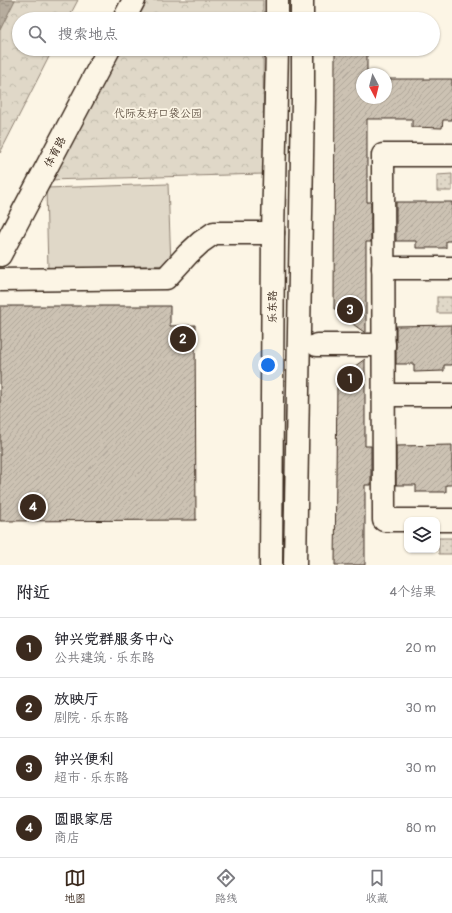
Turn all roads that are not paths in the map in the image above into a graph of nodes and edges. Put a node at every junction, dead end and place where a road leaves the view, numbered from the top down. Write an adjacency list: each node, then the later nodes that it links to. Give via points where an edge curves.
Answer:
1 (134, 0): 4 (main road)
2 (277, 0): 5 (main road)
3 (302, 0): 6 (main road)
4 (128, 12)
5 (277, 12)
6 (302, 12)
7 (105, 56): 12 (main road, 体育路)
8 (277, 56): 11 (main road, 乐东路)
9 (303, 56): 22 (main road)
10 (452, 155): 13 (main road, via 383,155)
11 (272, 233): 15 (main road, via 214,233 192,250 166,278); 21 (main road, 乐东路)
12 (0, 255)
13 (383, 268): 14 (main road); 17 (main road)
14 (452, 268)
15 (0, 280)
16 (317, 345): 17 (main road)
17 (384, 345): 18 (main road)
18 (384, 395): 19 (main road); 20 (main road, via 384,520)
19 (452, 395)
20 (452, 520)
21 (271, 565)
22 (296, 565)

